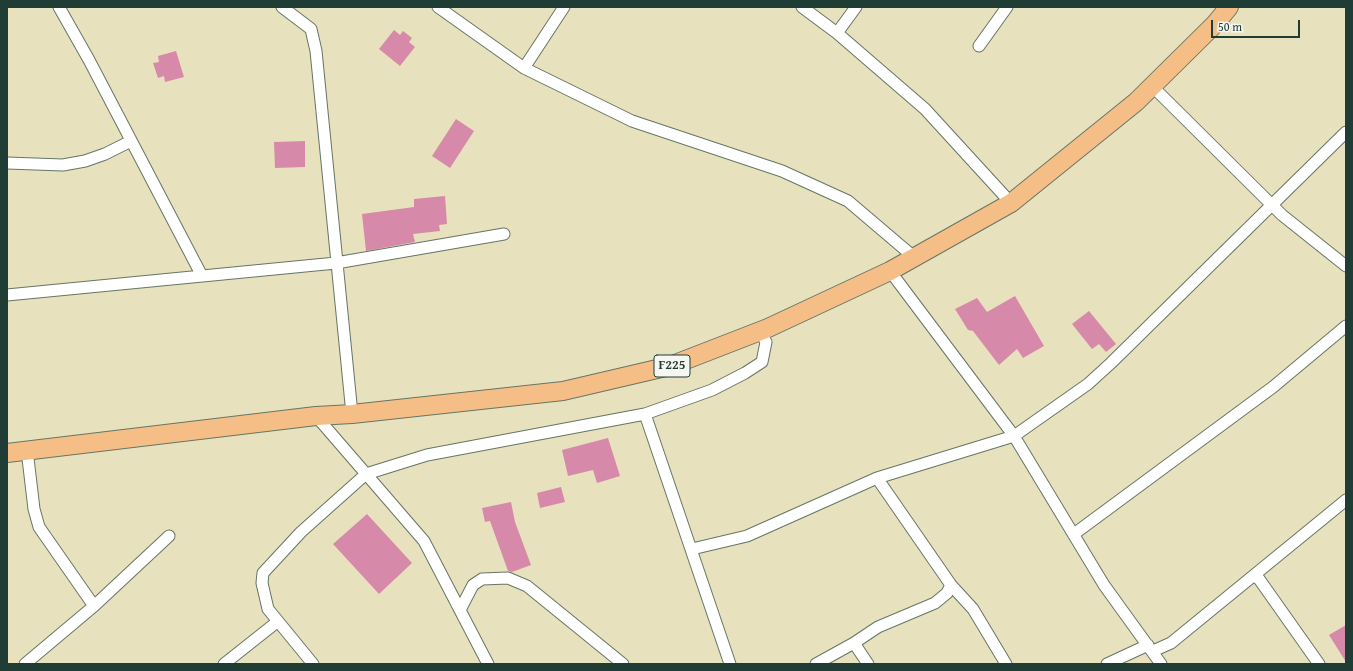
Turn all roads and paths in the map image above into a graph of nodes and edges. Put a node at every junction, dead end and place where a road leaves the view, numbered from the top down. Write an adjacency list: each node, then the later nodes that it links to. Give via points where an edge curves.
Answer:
1 (59, 7): 14 (street)
2 (282, 7): 20 (street, via 310,29 316,51)
3 (438, 7): 11 (street)
4 (564, 7): 11 (street)
5 (802, 7): 9 (street)
6 (856, 7): 9 (street)
7 (1007, 7): 10 (street)
8 (1229, 7): 12 (main road, F225)
9 (837, 33): 16 (street, via 925,110)
10 (979, 46)
11 (524, 68): 19 (street, via 632,122 782,171 848,201)
12 (1152, 86): 16 (main road, F225, via 1136,102); 17 (street)
13 (1346, 132): 17 (street)
14 (131, 141): 15 (street, via 85,161 62,165); 23 (street)
15 (7, 163)
16 (1011, 203): 19 (main road, F225)
17 (1273, 205): 21 (street); 30 (street, via 1094,379)
18 (504, 234): 20 (street)
19 (915, 258): 22 (main road, F225)
20 (336, 264): 23 (street); 27 (street)
21 (1346, 266)
22 (890, 271): 26 (main road, F225); 30 (street)
23 (202, 276): 24 (street)
24 (7, 295)
25 (1346, 326): 36 (street, via 1267,392)
26 (760, 330): 27 (main road, F225, via 670,366 563,392); 28 (street, via 766,342 762,362 712,390)
27 (352, 414): 29 (main road, F225)
28 (646, 414): 33 (street, via 427,455); 38 (street)
29 (316, 416): 31 (main road, F225); 33 (street)
30 (1014, 436): 34 (street); 36 (street)
31 (26, 450): 32 (main road, F225); 41 (street, via 34,510 39,527)
32 (7, 453)
33 (366, 474): 42 (street, via 424,541); 43 (street, via 301,532 263,573 262,583 268,609)
34 (877, 478): 38 (street, via 747,536); 40 (street)
35 (1346, 500): 39 (street)
36 (1074, 534): 45 (street, via 1104,585)
37 (169, 536): 41 (street)
38 (692, 549): 51 (street)
39 (1254, 576): 45 (street, via 1171,643); 57 (street, via 1259,578)
40 (951, 585): 44 (street, via 947,593 935,603 878,627); 54 (street, via 973,609)
41 (94, 606): 46 (street)
42 (460, 610): 49 (street); 50 (street, via 474,585 482,579 508,578 527,586)
43 (277, 622): 47 (street); 48 (street, via 288,631)
44 (854, 643): 52 (street); 53 (street)
45 (1150, 648): 55 (street); 56 (street)
46 (25, 664)
47 (224, 664)
48 (313, 664)
49 (488, 664)
50 (623, 664)
51 (730, 664)
52 (816, 664)
53 (868, 664)
54 (1006, 664)
55 (1107, 664)
56 (1161, 664)
57 (1320, 664)

